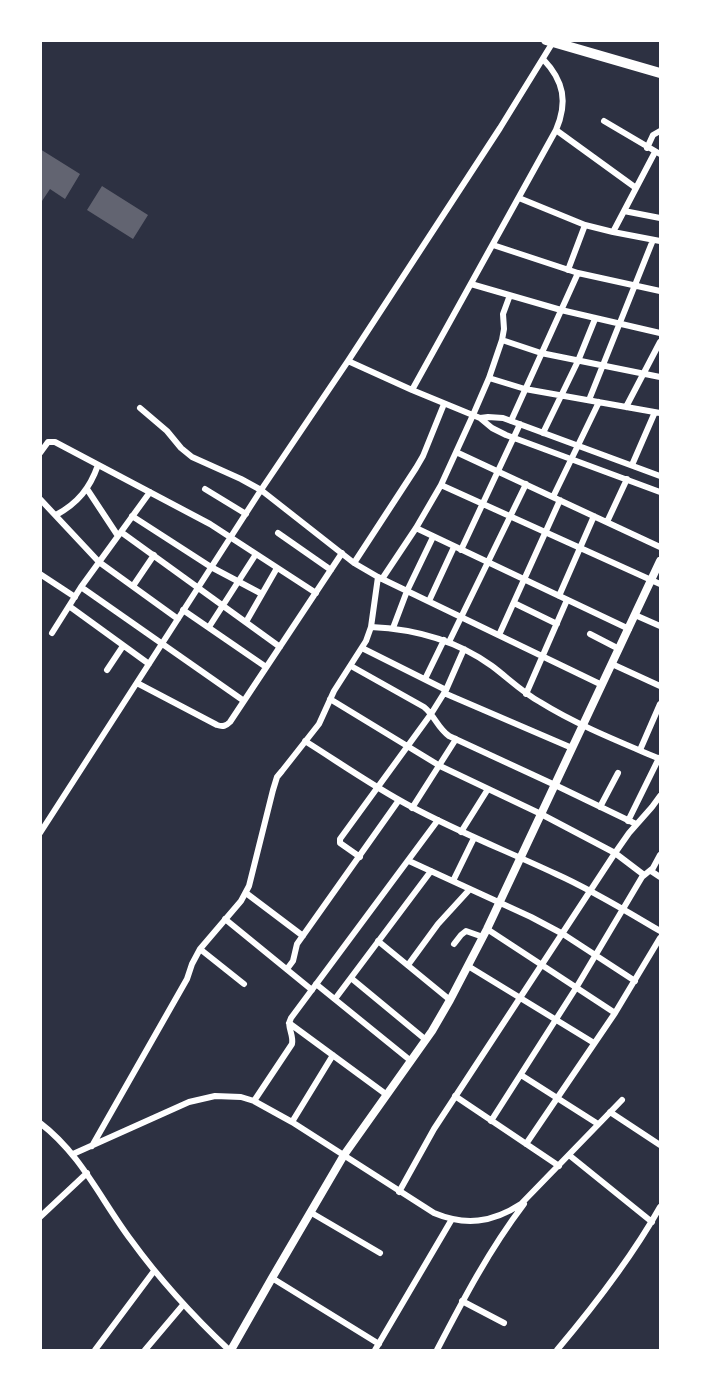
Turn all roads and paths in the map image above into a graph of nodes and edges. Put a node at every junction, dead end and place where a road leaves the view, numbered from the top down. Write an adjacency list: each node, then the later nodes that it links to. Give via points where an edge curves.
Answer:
1 (550, 41): 2 (street); 3 (highway)
2 (543, 59): 5 (street, via 559,80 562,92 562,112); 30 (street)
3 (660, 73)
4 (604, 121): 7 (street)
5 (556, 130): 9 (street); 10 (street)
6 (660, 131): 7 (street, via 653,135)
7 (647, 148): 8 (street)
8 (658, 153): 9 (street)
9 (636, 188): 11 (street)
10 (519, 198): 13 (street); 16 (street)
11 (624, 210): 12 (street); 14 (street)
12 (660, 218)
13 (585, 225): 14 (street); 17 (street)
14 (613, 232): 15 (street)
15 (657, 241): 20 (street)
16 (493, 245): 17 (street); 19 (street)
17 (568, 270): 18 (street)
18 (578, 273): 20 (street); 23 (street)
19 (471, 284): 22 (street); 37 (street)
20 (635, 286): 21 (street); 25 (street)
21 (660, 291)
22 (510, 295): 23 (street); 27 (street, via 503,314)
23 (561, 310): 24 (street); 29 (street)
24 (595, 319): 25 (street); 31 (street)
25 (619, 325): 26 (street); 32 (street)
26 (660, 333)
27 (502, 340): 29 (street); 35 (street)
28 (660, 342): 33 (street)
29 (542, 353): 31 (street); 36 (street)
30 (348, 361): 37 (street); 63 (street)
31 (578, 361): 32 (street); 38 (street)
32 (603, 366): 33 (street); 39 (street)
33 (645, 374): 34 (street); 42 (street)
34 (660, 377)
35 (489, 378): 36 (street); 45 (street)
36 (525, 389): 38 (street); 46 (street)
37 (412, 390): 41 (street)
38 (561, 395): 39 (street); 48 (street)
39 (589, 400): 40 (street)
40 (599, 402): 42 (street); 50 (street)
41 (444, 404): 45 (street); 89 (street, via 423,456)
42 (626, 407): 44 (street)
43 (140, 408): 63 (street, via 192,457)
44 (658, 412): 55 (street)
45 (476, 417): 46 (street); 49 (street); 51 (street)
46 (511, 421): 47 (street)
47 (520, 424): 48 (street); 49 (street)
48 (543, 433): 50 (street)
49 (513, 437): 53 (street); 56 (street)
50 (578, 446): 53 (street); 55 (street)
51 (456, 452): 56 (street); 60 (street)
52 (40, 453): 54 (street, via 51,441)
53 (571, 459): 58 (street); 66 (street)
54 (98, 465): 61 (street); 64 (street)
55 (633, 465): 57 (street)
56 (497, 471): 59 (street); 68 (street)
57 (660, 476)
58 (627, 479): 65 (street); 74 (street)
59 (526, 484): 66 (street); 72 (street)
60 (441, 485): 68 (street); 75 (street)
61 (87, 489): 70 (street); 78 (street)
62 (205, 489): 69 (street)
63 (261, 490): 69 (street); 84 (street)
64 (150, 492): 71 (street); 79 (street)
65 (660, 492)
66 (557, 498): 73 (street); 76 (street)
67 (40, 499): 70 (street)
68 (483, 503): 72 (street); 83 (street)
69 (246, 514): 79 (street)
70 (56, 515): 88 (street)
71 (132, 516): 78 (street); 91 (street)
72 (511, 516): 76 (street); 90 (street)
73 (594, 516): 74 (street); 81 (street)
74 (607, 522): 82 (street)
75 (416, 528): 80 (street); 95 (street)
76 (546, 532): 81 (street); 96 (street)
77 (278, 533): 93 (street)
78 (120, 534): 86 (street); 88 (street)
79 (231, 537): 85 (street); 91 (street)
80 (433, 537): 83 (street); 103 (street)
81 (580, 547): 97 (street); 106 (street)
82 (660, 547)
83 (458, 548): 90 (street); 109 (street)
84 (342, 553): 89 (street); 93 (street)
85 (256, 554): 92 (street); 98 (street)
86 (154, 555): 100 (street); 102 (street)
87 (660, 561): 97 (street)
88 (99, 562): 100 (street); 101 (street)
89 (354, 563): 95 (street)
90 (488, 563): 96 (street); 115 (street)
91 (211, 567): 98 (street); 102 (street)
92 (277, 568): 104 (street); 105 (street)
93 (331, 570): 104 (street)
94 (40, 574): 107 (street)
95 (380, 578): 103 (street); 120 (street)
96 (524, 580): 106 (street); 110 (street)
97 (652, 580): 99 (street); 114 (street)
98 (238, 582): 105 (street); 111 (street)
99 (660, 584)
100 (133, 586): 116 (street)
101 (81, 587): 107 (street); 128 (street)
102 (198, 587): 111 (street); 113 (street)
103 (407, 591): 109 (street); 122 (street)
104 (316, 593): 130 (street)
105 (262, 594): 117 (street)
106 (559, 596): 108 (street)
107 (75, 597): 112 (street)
108 (567, 600): 118 (street); 123 (street)
109 (429, 601): 115 (street)
110 (514, 603): 118 (street); 126 (street)
111 (223, 605): 117 (street); 119 (street)
112 (69, 606): 124 (street); 129 (street)
113 (183, 610): 116 (street); 119 (street)
114 (635, 615): 121 (street); 123 (street)
115 (462, 617): 126 (street); 127 (street)
116 (178, 619): 128 (street)
117 (246, 622): 130 (street)
118 (557, 624): 134 (street)
119 (209, 627): 138 (street)
120 (371, 627): 122 (street); 131 (street)
121 (660, 627)
122 (393, 628): 127 (street)
123 (628, 629): 133 (street)
124 (52, 633)
125 (590, 634): 133 (street)
126 (500, 635): 134 (street)
127 (447, 641): 132 (street); 140 (street)
128 (162, 644): 135 (street); 147 (street)
129 (123, 646): 135 (street); 139 (street)
130 (280, 647): 138 (street)
131 (362, 648): 137 (street); 140 (street)
132 (464, 649): 144 (street); 145 (street, via 490,664)
133 (619, 649): 136 (street)
134 (543, 656): 142 (street); 145 (street)
135 (148, 664): 141 (street)
136 (612, 664): 142 (street); 143 (street)
137 (351, 666): 146 (street); 149 (street)
138 (267, 667): 147 (street)
139 (107, 670)
140 (425, 680): 144 (street)
141 (137, 682): 147 (street, via 222,727); 171 (street)
142 (602, 686): 150 (street)
143 (660, 686)
144 (445, 692): 149 (street); 154 (street)
145 (526, 694): 150 (street)
146 (330, 699): 152 (street, via 319,724); 153 (street)
147 (244, 701)
148 (660, 704): 155 (street)
149 (431, 714): 151 (street, via 438,727); 153 (street)
150 (584, 725): 154 (street); 155 (street)
151 (456, 739): 157 (street); 159 (street)
152 (305, 741): 160 (street); 185 (street, via 277,777)
153 (407, 746): 157 (street); 160 (street)
154 (572, 748): 159 (street)
155 (640, 750): 156 (street)
156 (660, 758): 168 (street)
157 (440, 766): 161 (street); 165 (street)
158 (618, 773): 164 (street)
159 (555, 785): 164 (street); 166 (street)
160 (377, 788): 163 (street); 175 (street, via 339,842)
161 (488, 789): 166 (street); 170 (street)
162 (660, 796): 169 (street)
163 (399, 800): 165 (street); 175 (street)
164 (600, 807): 168 (street)
165 (412, 808): 167 (street)
166 (541, 814): 173 (street); 176 (street)
167 (438, 820): 170 (street); 177 (street)
168 (628, 820): 169 (street)
169 (636, 824): 173 (street)
170 (461, 832): 172 (street)
171 (40, 833)
172 (474, 838): 176 (street); 182 (street)
173 (615, 853): 180 (street); 184 (street)
174 (660, 855): 179 (street)
175 (360, 857): 192 (street)
176 (521, 858): 184 (street); 186 (street)
177 (409, 861): 178 (street); 206 (street)
178 (431, 871): 182 (street); 195 (street)
179 (651, 871): 180 (street); 181 (street)
180 (644, 875): 187 (street)
181 (660, 877)
182 (453, 881): 183 (street)
183 (470, 889): 186 (street); 199 (street)
184 (591, 891): 187 (street); 191 (street)
185 (246, 893): 188 (street); 192 (street)
186 (500, 902): 189 (street); 191 (street)
187 (623, 909): 190 (street); 198 (street)
188 (225, 919): 197 (street); 202 (street)
189 (487, 929): 193 (street); 200 (street)
190 (660, 931)
191 (563, 934): 198 (street); 200 (street)
192 (303, 936): 202 (street)
193 (483, 937): 196 (street, via 466,931); 201 (street)
194 (660, 938): 204 (street)
195 (378, 941): 199 (street); 203 (street)
196 (454, 944)
197 (200, 949): 205 (street); 231 (street, via 187,979)
198 (596, 955): 204 (street); 207 (street)
199 (408, 965): 210 (street)
200 (542, 965): 207 (street); 208 (street)
201 (468, 966): 208 (street); 210 (street)
202 (287, 969): 206 (street)
203 (351, 978): 209 (street); 214 (street)
204 (635, 981): 211 (street)
205 (244, 984)
206 (314, 987): 209 (street); 213 (street)
207 (576, 988): 211 (street); 212 (street)
208 (520, 998): 212 (street); 220 (street)
209 (335, 999): 217 (street)
210 (450, 1000): 214 (street)
211 (615, 1013): 215 (street)
212 (556, 1020): 215 (street); 218 (street)
213 (289, 1023): 216 (street); 223 (street, via 292,1044)
214 (426, 1040): 217 (street)
215 (594, 1043): 221 (street)
216 (333, 1055): 219 (street); 226 (street)
217 (411, 1061): 219 (street)
218 (521, 1075): 221 (street); 225 (street)
219 (387, 1095): 233 (street)
220 (455, 1096): 225 (street); 237 (street)
221 (557, 1098): 228 (street); 229 (street)
222 (622, 1100): 224 (street)
223 (254, 1101): 226 (street); 231 (street, via 228,1096 201,1098)
224 (610, 1112): 228 (street); 230 (street)
225 (491, 1121): 229 (street)
226 (292, 1122): 233 (street)
227 (40, 1123): 232 (street)
228 (598, 1124): 234 (street)
229 (526, 1144): 235 (street)
230 (660, 1145)
231 (92, 1146): 232 (street)
232 (73, 1154): 236 (street)
233 (344, 1155): 237 (street); 240 (street)
234 (569, 1155): 235 (street); 243 (street)
235 (559, 1166): 238 (street)
236 (87, 1173): 241 (street); 245 (street)
237 (399, 1192): 242 (street)
238 (532, 1194): 242 (street, via 495,1218); 247 (street, via 508,1225)
239 (660, 1207): 243 (street)
240 (310, 1212): 244 (street); 246 (street)
241 (40, 1217)
242 (452, 1220): 250 (street)
243 (656, 1220): 255 (street)
244 (380, 1253)
245 (154, 1271): 248 (street); 251 (street)
246 (272, 1278): 250 (street); 253 (street)
247 (462, 1301): 249 (street); 254 (street)
248 (183, 1305): 252 (street); 253 (street)
249 (504, 1323)
250 (377, 1347)
251 (95, 1350)
252 (145, 1350)
253 (230, 1350)
254 (437, 1350)
255 (557, 1350)

